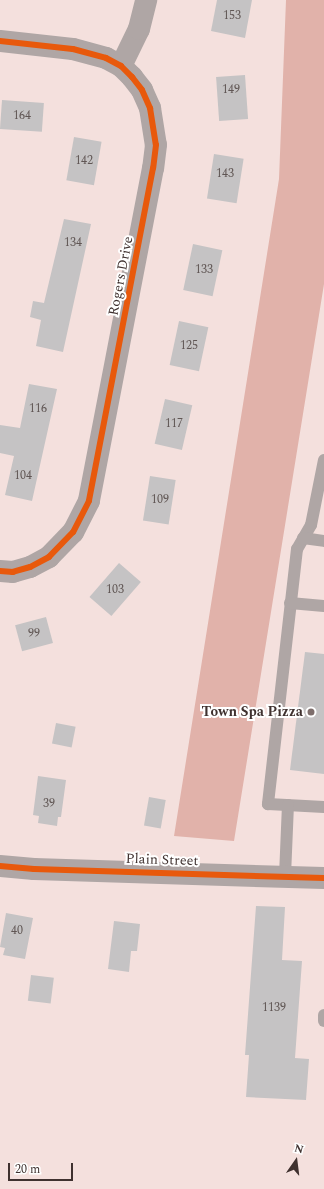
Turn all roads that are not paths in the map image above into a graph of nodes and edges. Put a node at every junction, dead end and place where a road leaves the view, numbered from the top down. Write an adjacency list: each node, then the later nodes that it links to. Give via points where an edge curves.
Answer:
1 (146, 0): 3 (street, via 139,29)
2 (0, 41): 3 (street, Rogers Drive, via 73,49 106,58)
3 (121, 66): 7 (street, Rogers Drive, via 142,90 150,108 156,145 93,485 82,518 62,545 49,557 30,567 12,572)
4 (324, 460): 5 (lane, via 311,525)
5 (303, 538): 6 (lane); 8 (lane, via 297,549)
6 (324, 541)
7 (0, 571)
8 (290, 603): 9 (lane); 10 (lane, via 268,804)
9 (324, 606)
10 (288, 805): 11 (lane); 13 (lane)
11 (324, 807)
12 (0, 866): 13 (street, Plain Street)
13 (285, 876): 14 (street, Plain Street)
14 (324, 878)
15 (324, 1015): 16 (lane)
16 (324, 1021)

